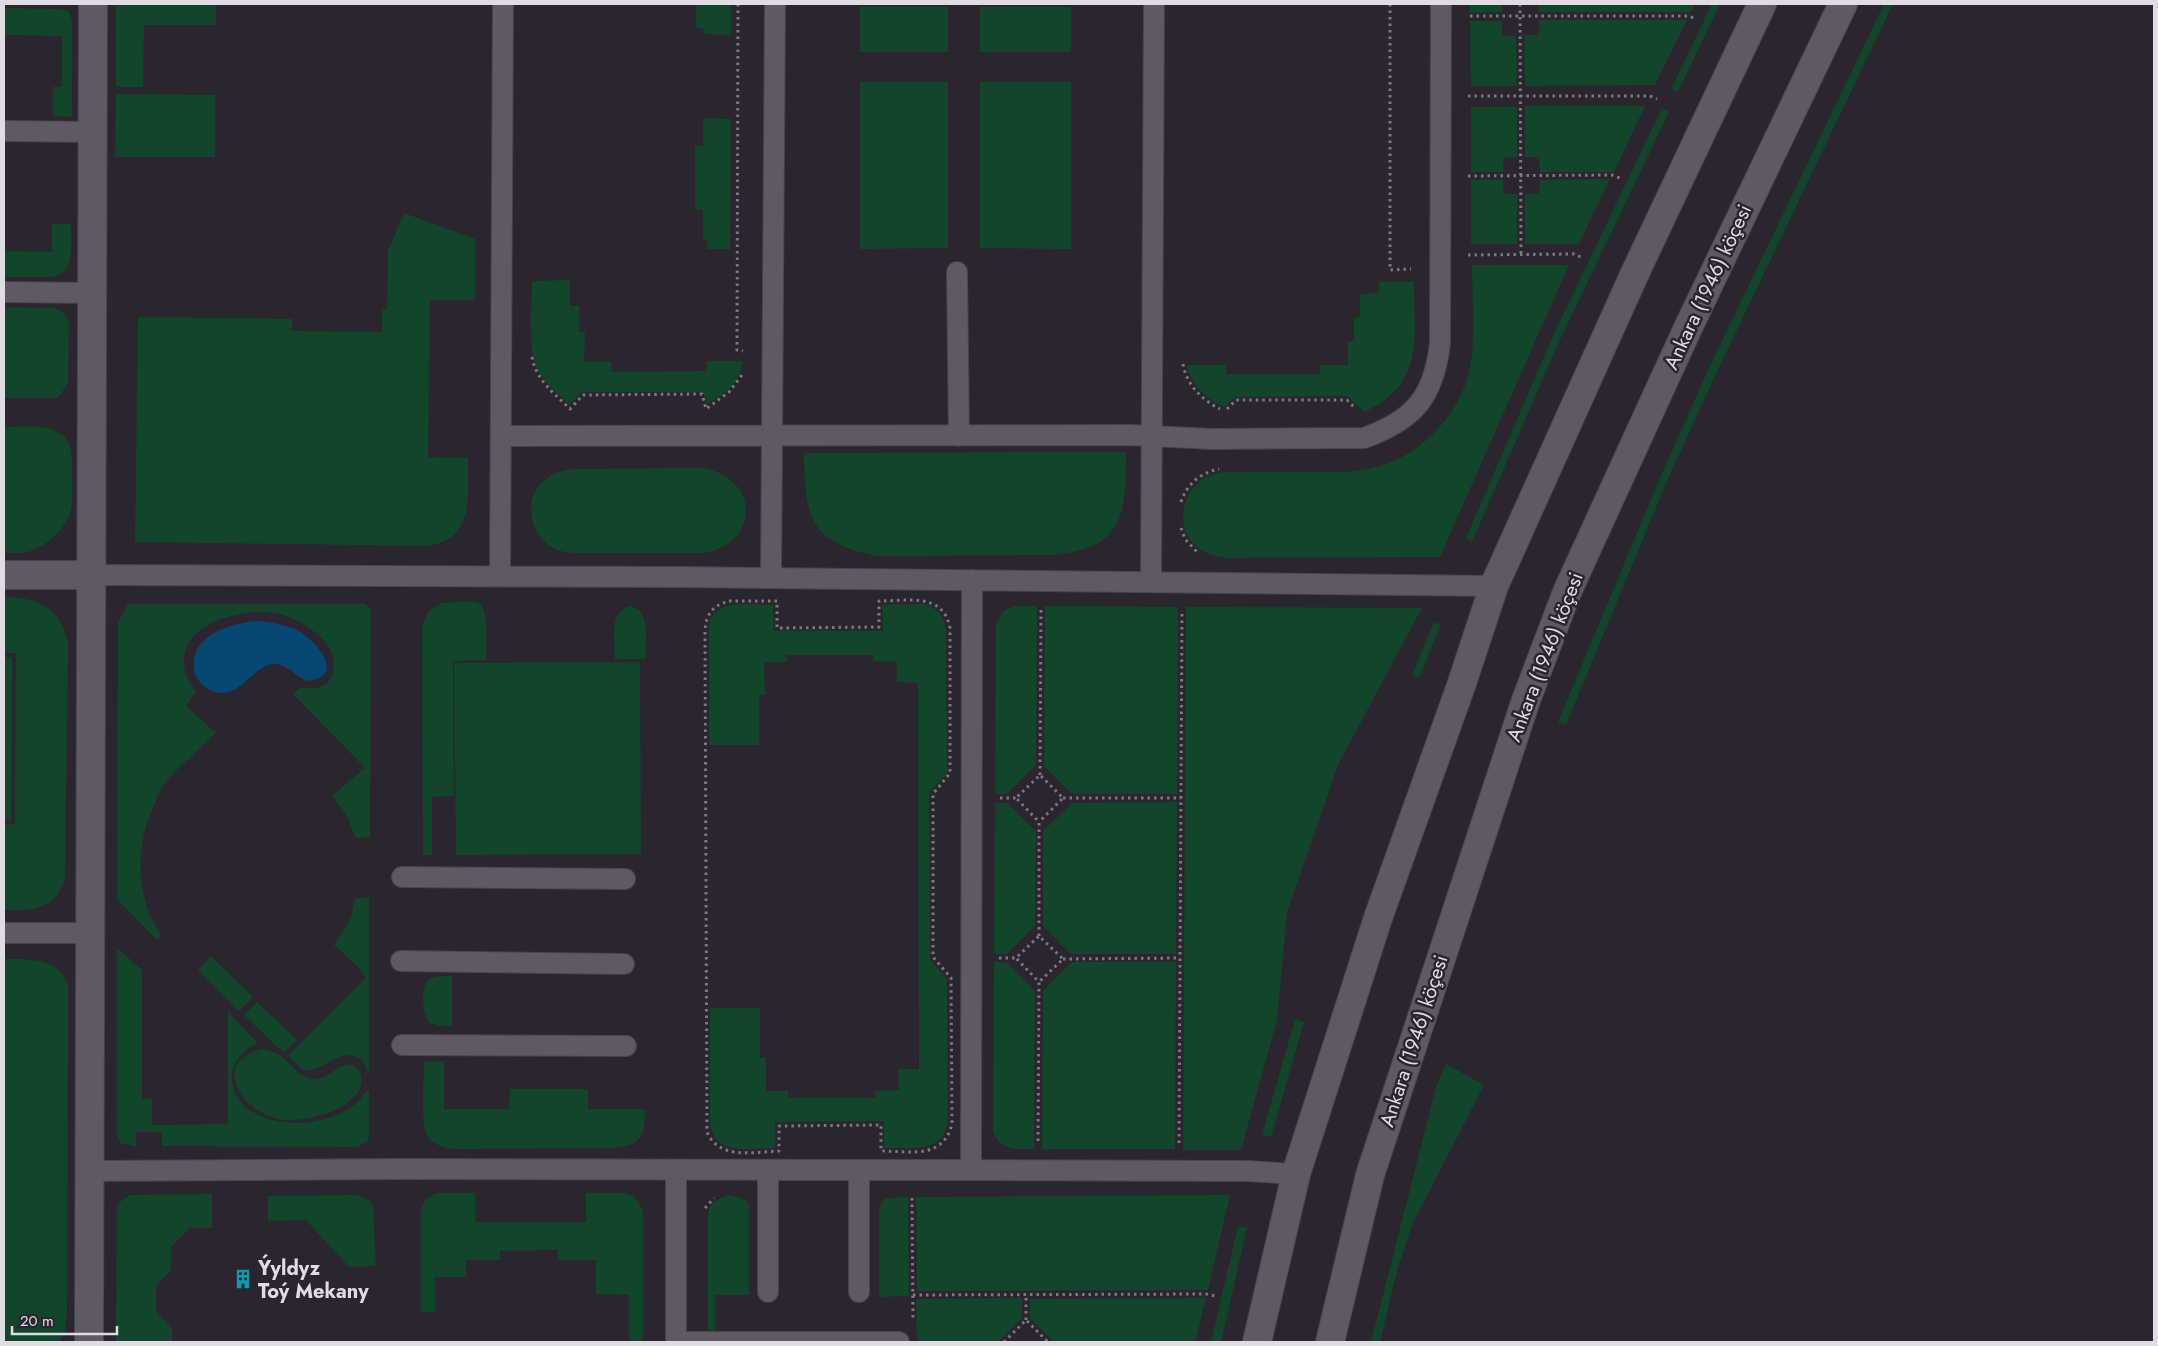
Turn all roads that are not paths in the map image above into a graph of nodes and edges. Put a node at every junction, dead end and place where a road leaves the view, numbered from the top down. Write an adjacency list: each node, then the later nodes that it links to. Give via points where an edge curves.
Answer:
1 (93, 4): 9 (main road)
2 (503, 4): 14 (lane)
3 (775, 4): 15 (lane)
4 (1154, 4): 13 (lane)
5 (1441, 4): 13 (lane, via 1440,343 1431,385 1419,404 1405,419 1364,438 1213,439)
6 (1762, 4): 23 (main road, via 1635,273)
7 (1843, 4): 44 (main road, Ankara (1946) köçesi, via 1567,592 1526,700 1370,1175)
8 (4, 131): 9 (lane)
9 (93, 132): 12 (main road)
10 (957, 272): 16 (lane)
11 (4, 292): 12 (lane)
12 (93, 293): 18 (main road)
13 (1151, 435): 16 (lane); 22 (lane)
14 (501, 436): 15 (lane); 19 (lane)
15 (772, 436): 16 (lane); 20 (lane)
16 (958, 436)
17 (4, 575): 18 (main road)
18 (92, 575): 19 (lane); 27 (main road)
19 (500, 576): 20 (lane)
20 (771, 578): 21 (lane)
21 (972, 580): 22 (lane); 35 (lane)
22 (1150, 582): 23 (lane)
23 (1494, 586): 37 (main road, via 1378,918)
24 (402, 877): 25 (lane)
25 (625, 879)
26 (4, 933): 27 (lane)
27 (91, 933): 36 (main road)
28 (401, 961): 29 (lane)
29 (624, 964)
30 (402, 1045): 31 (lane)
31 (626, 1046)
32 (676, 1170): 33 (lane); 36 (lane); 41 (lane)
33 (768, 1170): 34 (lane); 38 (lane)
34 (859, 1170): 35 (lane); 39 (lane)
35 (971, 1170): 37 (lane)
36 (89, 1171): 40 (main road)
37 (1296, 1174): 43 (main road)
38 (768, 1292)
39 (859, 1292)
40 (89, 1342)
41 (676, 1342): 42 (lane)
42 (899, 1342)
43 (1257, 1342)
44 (1330, 1342)

